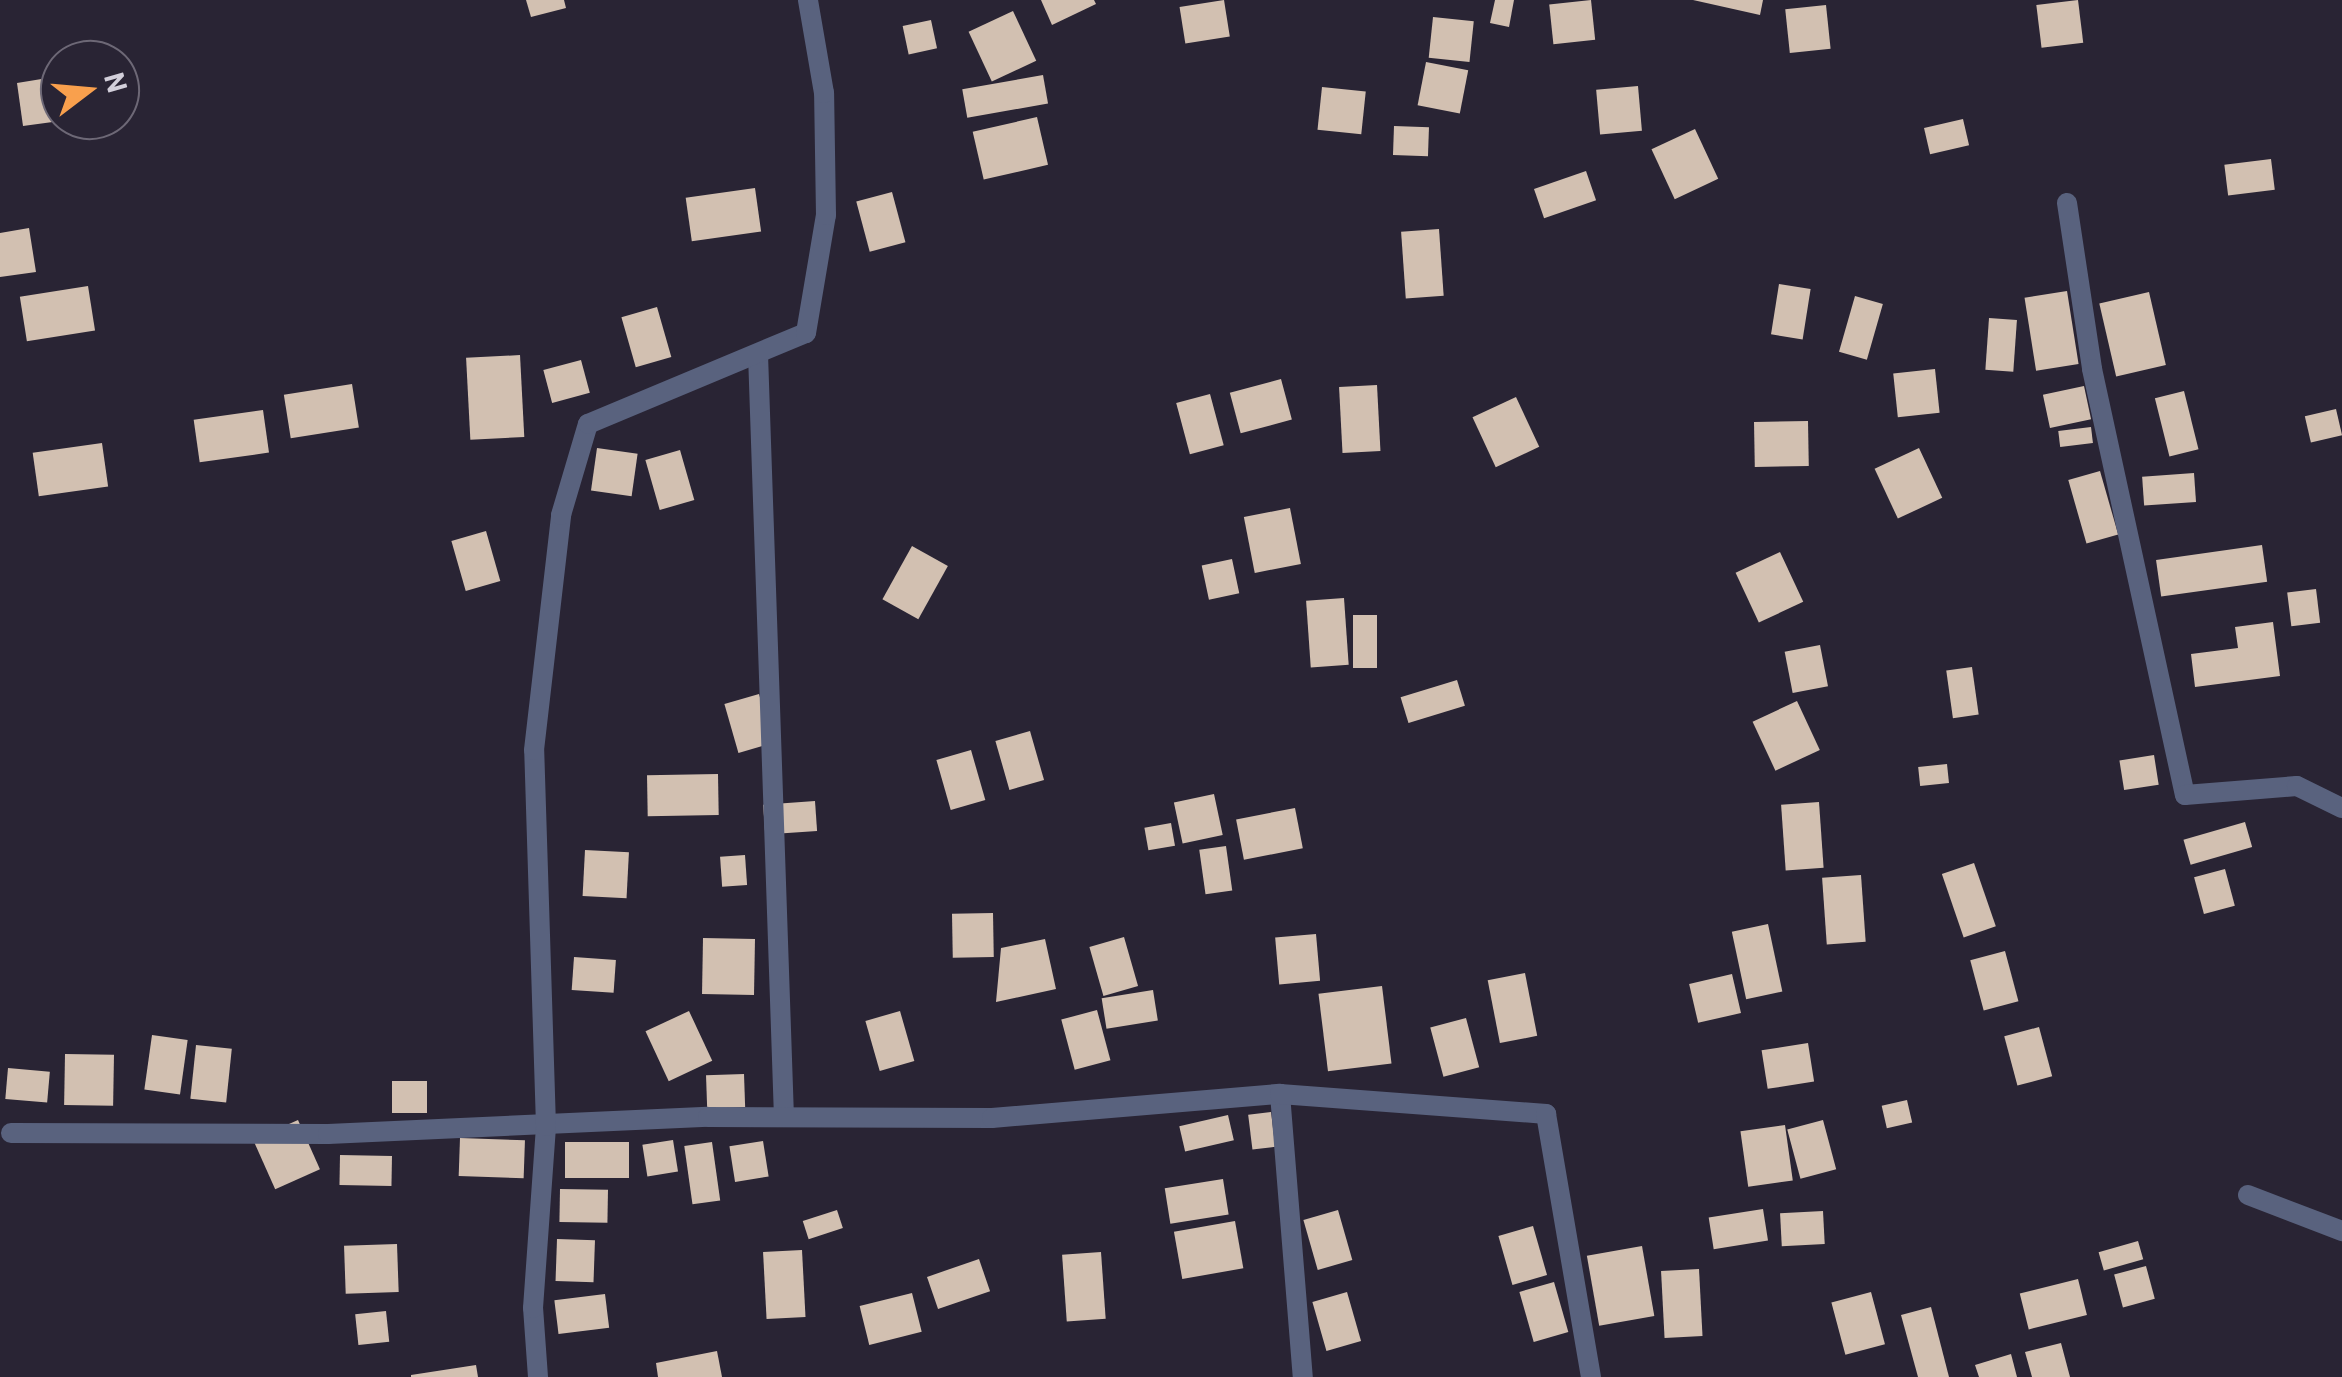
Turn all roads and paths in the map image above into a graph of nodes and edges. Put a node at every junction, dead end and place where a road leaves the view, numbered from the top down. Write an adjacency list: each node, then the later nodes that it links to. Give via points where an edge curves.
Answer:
1 (808, 0): 3 (street, via 824,93 826,215 806,333)
2 (2067, 203): 4 (street, via 2092,369 2184,795 2297,786)
3 (758, 354): 6 (street); 7 (street, via 588,424 560,514 534,750)
4 (2342, 808)
5 (1280, 1094): 6 (street, via 992,1118); 12 (street); 13 (street, via 1546,1114)
6 (784, 1117): 7 (street)
7 (546, 1126): 8 (street); 11 (street, via 533,1308)
8 (11, 1134)
9 (2248, 1196): 10 (street)
10 (2342, 1232)
11 (538, 1377)
12 (1303, 1377)
13 (1592, 1377)

